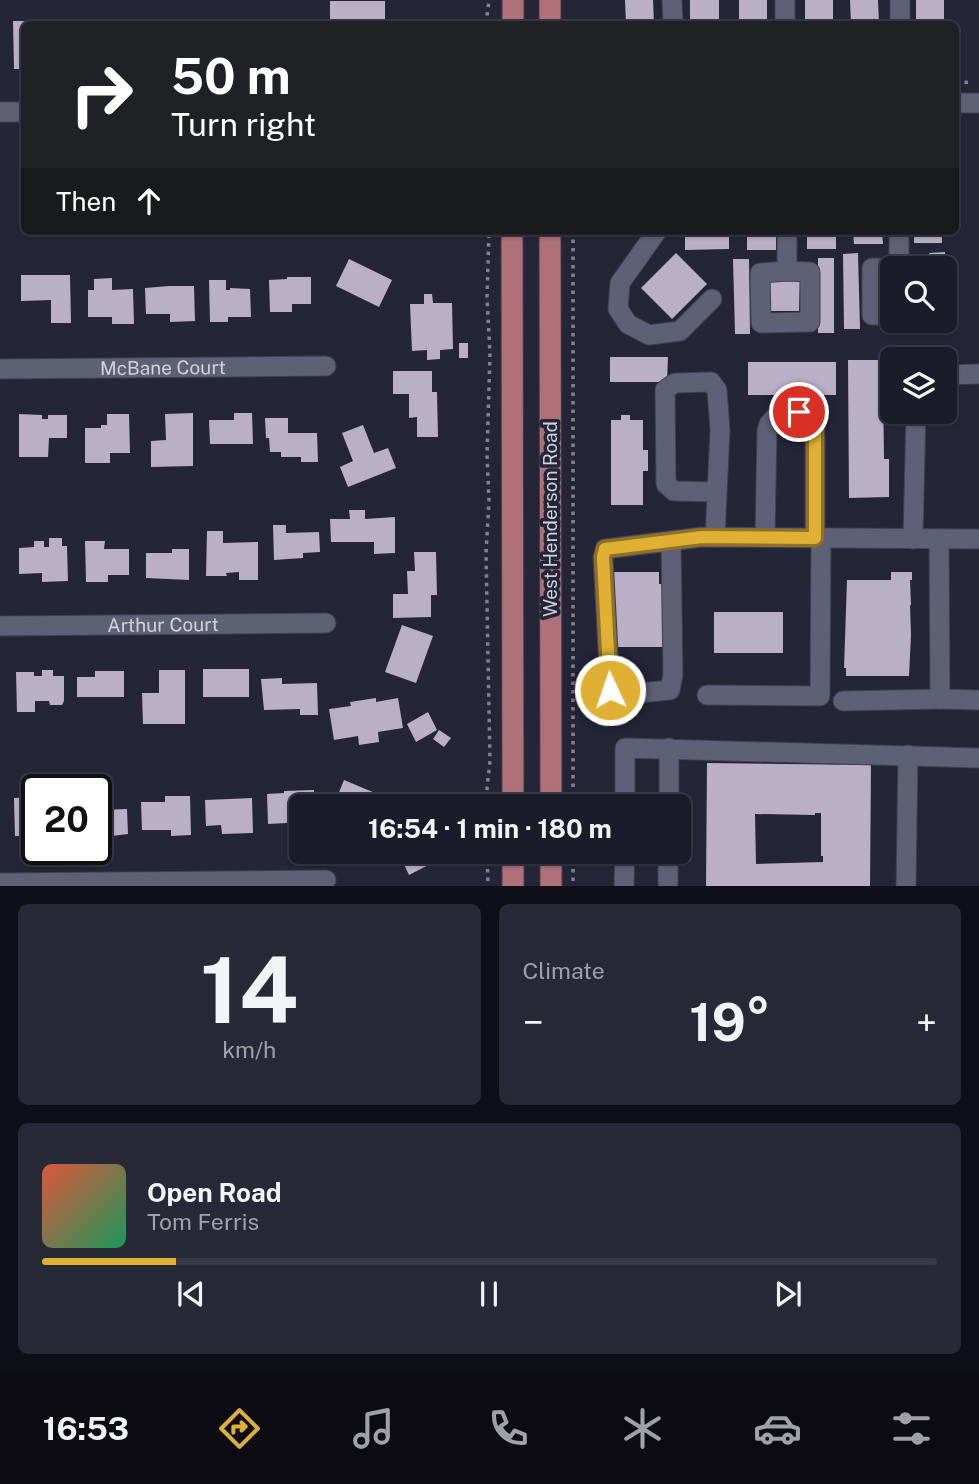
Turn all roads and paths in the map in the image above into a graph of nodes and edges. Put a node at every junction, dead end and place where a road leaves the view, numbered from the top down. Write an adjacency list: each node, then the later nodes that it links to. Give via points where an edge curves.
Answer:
1 (489, 0): 7 (path)
2 (513, 0): 8 (main road)
3 (550, 0): 9 (main road)
4 (672, 0): 10 (street)
5 (785, 0): 11 (street)
6 (900, 0): 12 (street)
7 (486, 21)
8 (513, 21)
9 (550, 21)
10 (673, 21)
11 (785, 21)
12 (900, 21)
13 (971, 82): 14 (path)
14 (959, 83)
15 (959, 103): 16 (street)
16 (979, 103)
17 (0, 112): 18 (street)
18 (21, 112)
19 (489, 235): 53 (path)
20 (512, 235): 54 (main road, West Henderson Road)
21 (550, 235): 55 (main road, West Henderson Road)
22 (573, 235): 56 (path)
23 (654, 235): 29 (street, via 620,283 618,309 628,324 649,335 680,331)
24 (787, 235): 28 (street)
25 (899, 235): 26 (street)
26 (898, 256)
27 (880, 268): 30 (street, via 872,268 872,316)
28 (787, 271)
29 (712, 299)
30 (880, 316)
31 (326, 366): 32 (street, McBane Court)
32 (0, 369)
33 (979, 373): 34 (street)
34 (957, 374)
35 (916, 424): 40 (street)
36 (717, 492): 36 (street, via 717,390 711,382 675,383 665,390 666,484 674,491); 37 (street)
37 (708, 537): 38 (street); 43 (street)
38 (765, 537): 39 (street); 39 (street, via 767,431 777,415 799,412 815,425)
39 (818, 538): 40 (street); 46 (street, via 820,696)
40 (913, 539): 41 (street)
41 (939, 539): 42 (street); 47 (street)
42 (979, 539)
43 (671, 541): 43 (street, via 605,549 610,690 618,695 670,690)
44 (327, 623): 45 (street, Arthur Court)
45 (0, 626)
46 (707, 695)
47 (940, 699): 48 (street); 49 (street)
48 (979, 700)
49 (843, 701)
50 (669, 748): 51 (street); 57 (street, via 625,748); 58 (street)
51 (908, 755): 52 (street); 73 (street)
52 (979, 758)
53 (486, 794)
54 (513, 794)
55 (551, 794)
56 (573, 794)
57 (625, 794)
58 (669, 794)
59 (487, 864): 67 (path)
60 (513, 864): 68 (main road)
61 (551, 864): 69 (main road)
62 (573, 864): 70 (path)
63 (625, 864): 71 (street)
64 (668, 864): 72 (street)
65 (326, 880): 66 (street)
66 (0, 883)
67 (488, 886)
68 (513, 886)
69 (551, 886)
70 (573, 886)
71 (625, 886)
72 (668, 886)
73 (906, 886)

